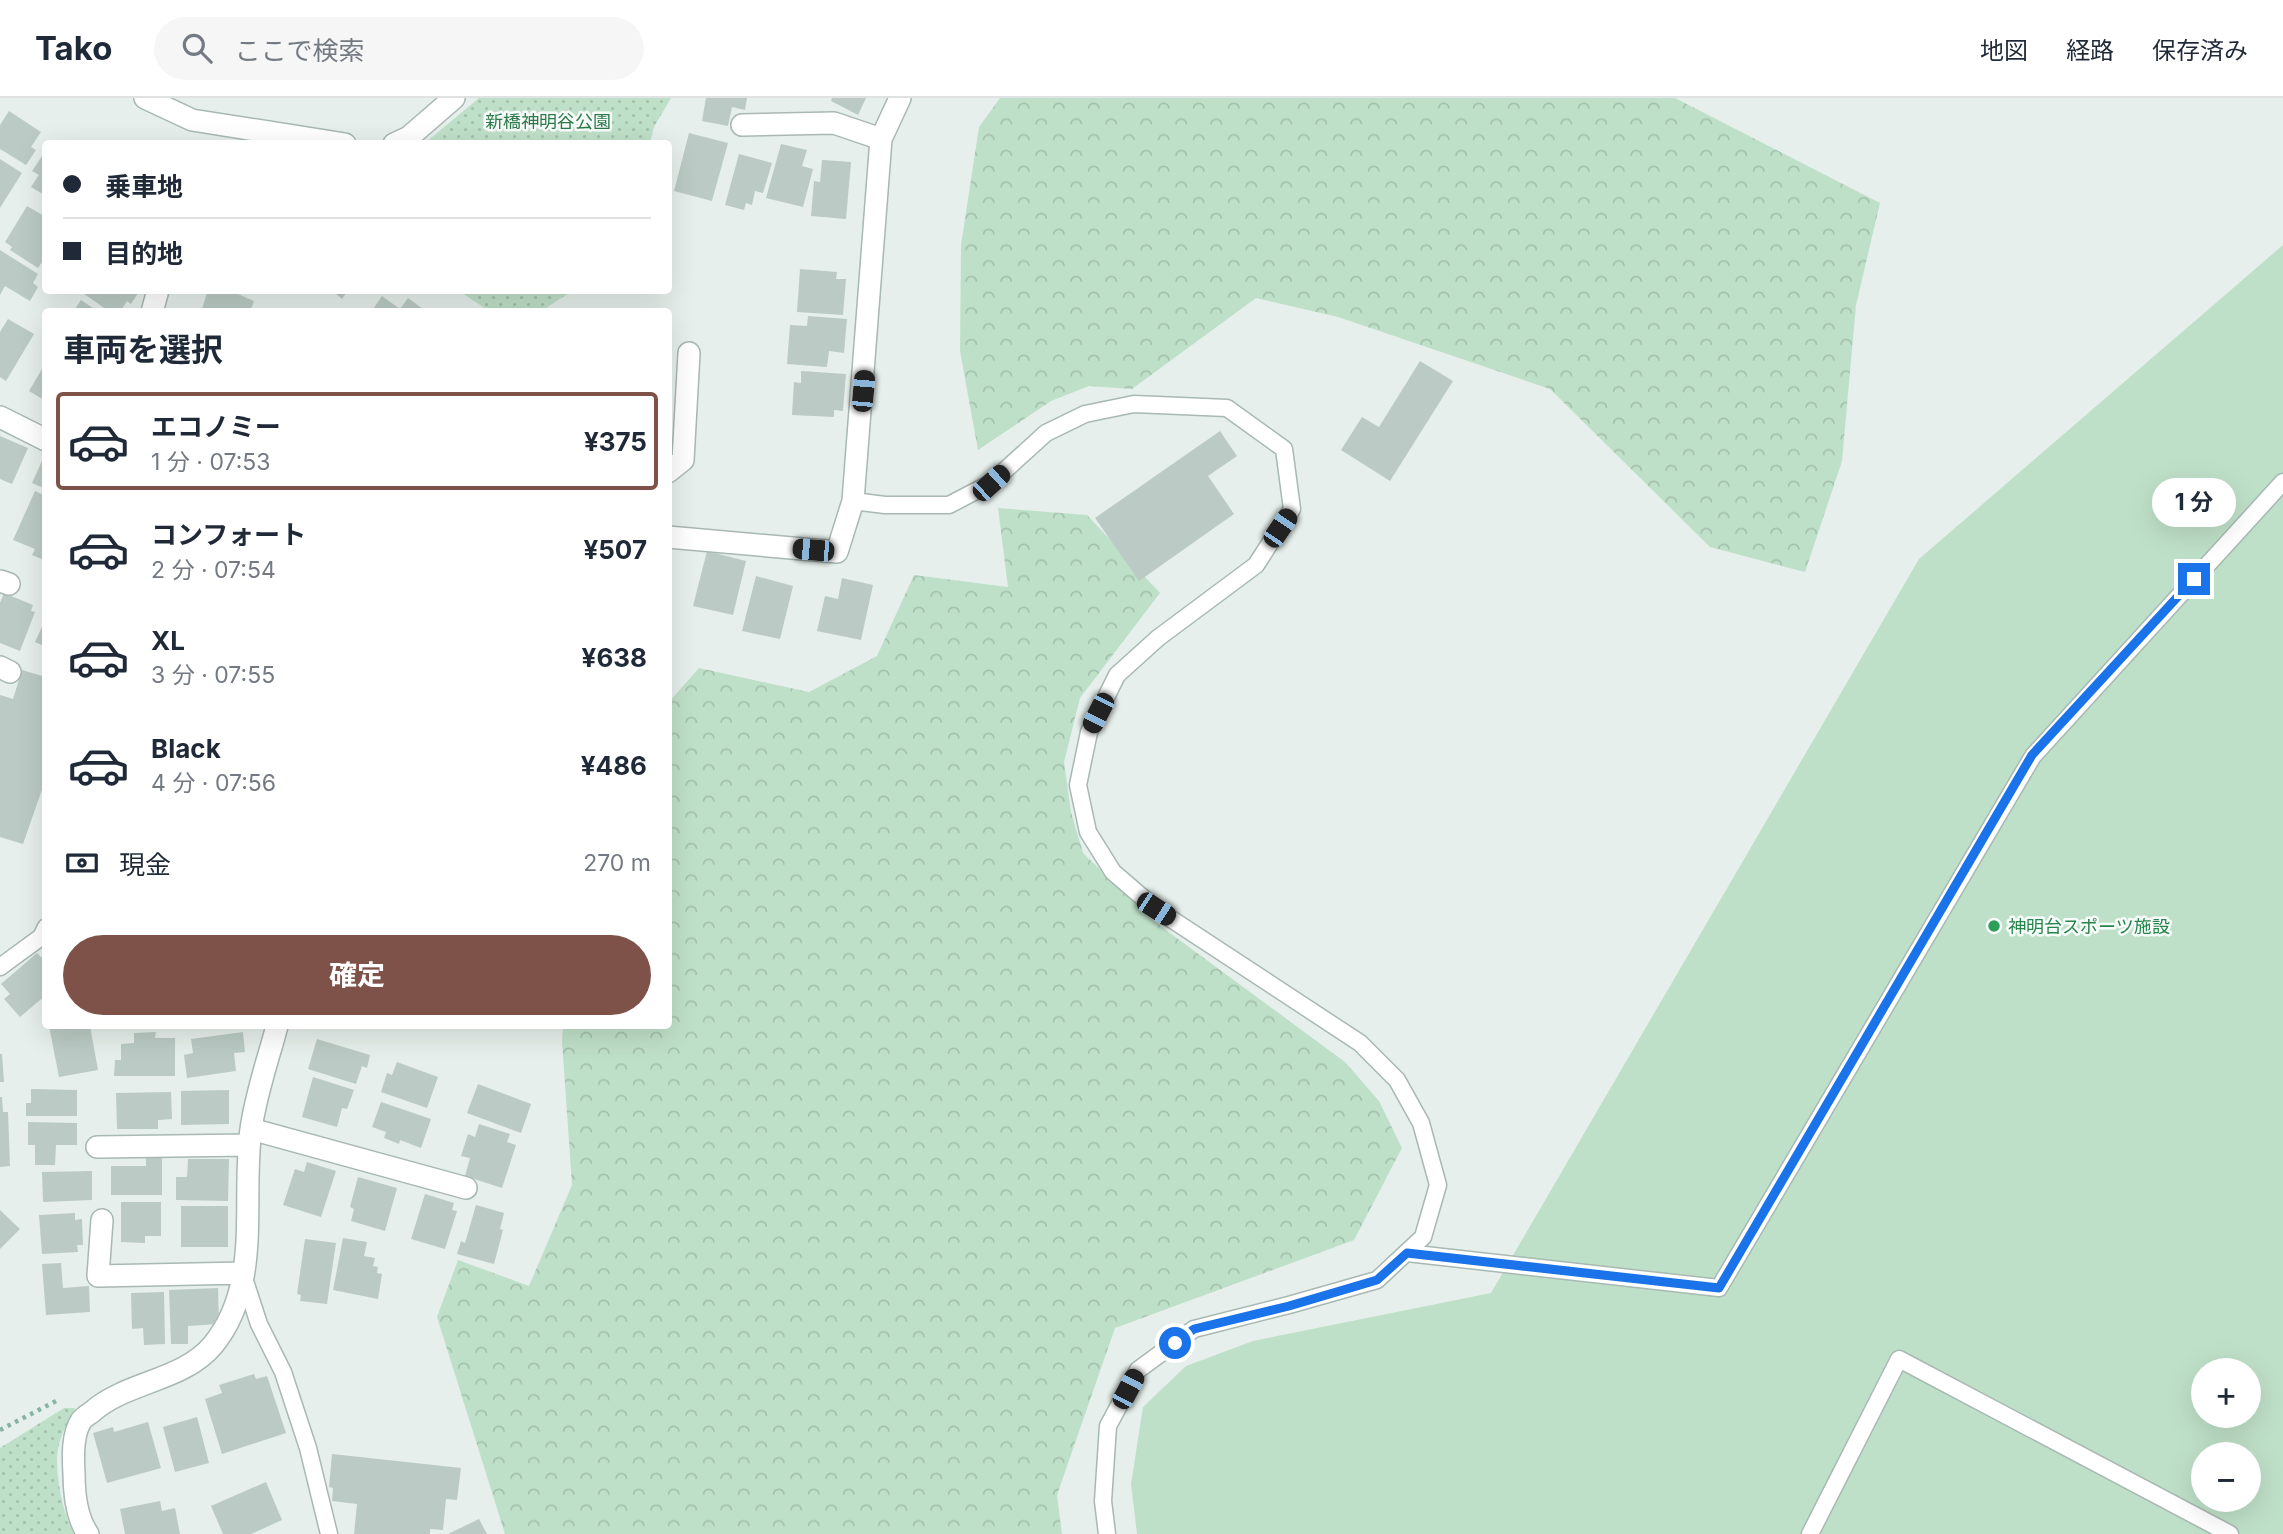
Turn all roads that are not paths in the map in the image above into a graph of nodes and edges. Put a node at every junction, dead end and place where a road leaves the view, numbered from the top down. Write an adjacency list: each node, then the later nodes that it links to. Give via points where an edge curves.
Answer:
1 (145, 98): 6 (street, via 192,120)
2 (454, 98): 7 (street)
3 (900, 98): 5 (street)
4 (742, 125): 5 (street, via 834,123)
5 (881, 139): 13 (street)
6 (320, 140)
7 (403, 140)
8 (689, 353): 11 (street, via 683,460)
9 (0, 416): 10 (street)
10 (42, 438)
11 (672, 469)
12 (2283, 482): 22 (lane, via 2032,755 1719,1288)
13 (853, 501): 14 (street, via 837,552); 22 (lane, via 949,506 991,483 1046,433 1085,414 1134,404 1227,408 1284,449 1293,509 1255,565 1117,675 1089,732 1077,785 1088,832 1114,872 1156,909 1360,1043 1398,1080 1422,1123 1438,1185 1423,1237)
14 (672, 537)
15 (42, 935): 16 (lane)
16 (0, 967)
17 (276, 1029): 18 (street)
18 (250, 1137): 19 (street); 20 (street); 23 (street)
19 (97, 1147)
20 (466, 1188)
21 (102, 1220): 23 (street, via 98,1276)
22 (1407, 1253): 26 (lane, via 1377,1280 1194,1329 1138,1370 1108,1426 1103,1501)
23 (243, 1273): 24 (street, via 232,1315 213,1345 193,1363 101,1404 80,1421 73,1450 74,1494); 25 (lane, via 308,1448)
24 (88, 1534)
25 (329, 1534)
26 (1107, 1534)
27 (1810, 1534): 28 (lane, via 1899,1359)
28 (2230, 1534)

